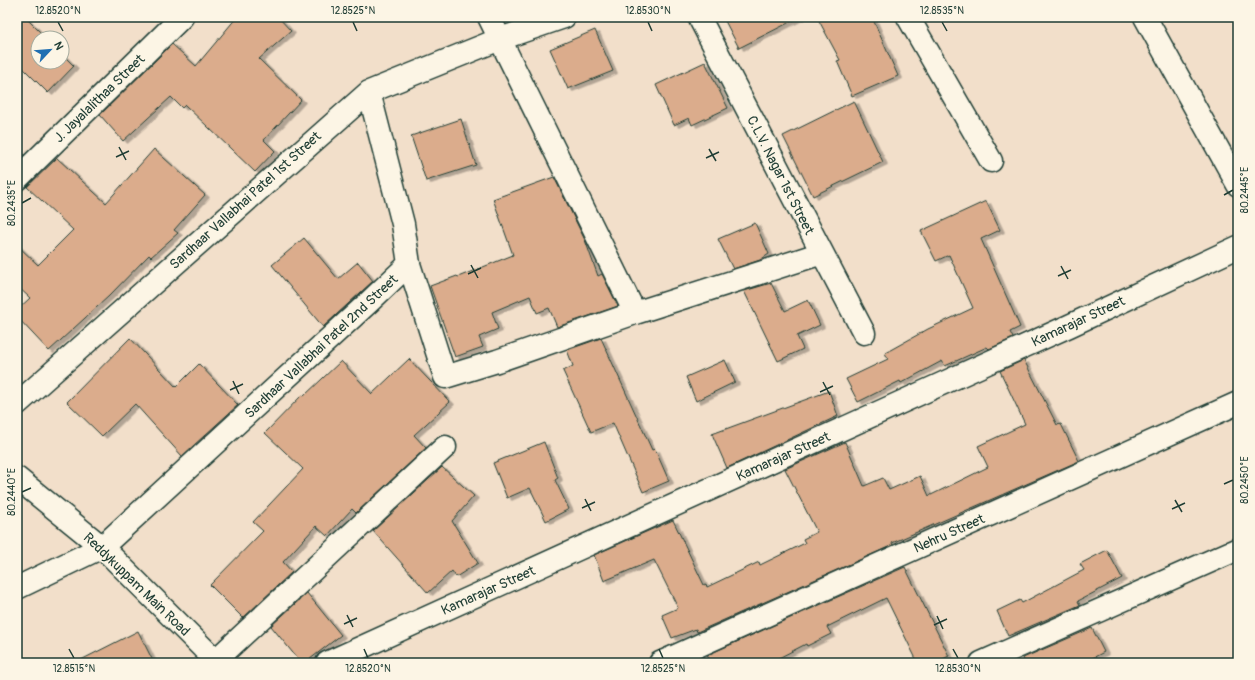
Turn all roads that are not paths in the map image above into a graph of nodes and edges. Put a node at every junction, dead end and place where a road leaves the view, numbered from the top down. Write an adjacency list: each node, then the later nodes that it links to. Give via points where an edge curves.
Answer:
1 (182, 17): 10 (street, J. Jayalalithaa Street)
2 (489, 17): 7 (street)
3 (564, 17): 7 (street, Sardhaar Vallabhai Patel 1st Street)
4 (699, 17): 13 (street, C.L.V. Nagar 1st Street)
5 (908, 17): 9 (street)
6 (1145, 17): 11 (street)
7 (500, 39): 8 (street, Sardhaar Vallabhai Patel 1st Street); 15 (street)
8 (369, 92): 14 (street, Sardhaar Vallabhai Patel 2nd Street, via 403,224); 18 (street, Sardhaar Vallabhai Patel 1st Street)
9 (991, 161)
10 (17, 179)
11 (1238, 185)
12 (1238, 247): 25 (street, Kamarajar Street)
13 (822, 253): 15 (street); 16 (street, C.L.V. Nagar 1st Street)
14 (408, 264): 15 (street, via 445,377); 21 (street, Sardhaar Vallabhai Patel 2nd Street, via 364,308)
15 (635, 313)
16 (864, 333)
17 (1238, 403): 26 (street, Nehru Street)
18 (17, 404)
19 (445, 447): 24 (street)
20 (18, 481): 21 (street, Reddykuppam Main Road)
21 (102, 547): 23 (street, Sardhaar Vallabhai Patel 2nd Street); 24 (street, Reddykuppam Main Road)
22 (1238, 549): 27 (street)
23 (17, 588)
24 (217, 662)
25 (327, 663)
26 (660, 663)
27 (981, 663)

